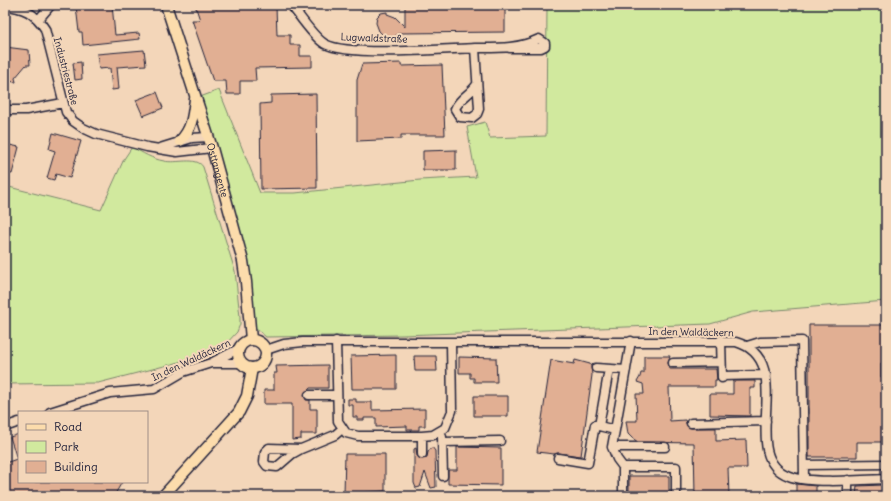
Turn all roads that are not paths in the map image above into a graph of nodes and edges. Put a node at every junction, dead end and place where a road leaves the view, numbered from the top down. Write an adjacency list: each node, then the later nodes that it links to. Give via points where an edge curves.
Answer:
1 (50, 5): 5 (street)
2 (166, 5): 9 (main road, Osttangente)
3 (291, 5): 6 (street, Lugwaldstraße, via 324,44 337,48)
4 (5, 6): 5 (street, via 29,11)
5 (39, 19): 10 (street, Industriestraße, via 45,28)
6 (475, 48): 7 (street, Lugwaldstraße); 8 (street)
7 (510, 48)
8 (477, 84)
9 (195, 93): 12 (main road, Osttangente); 13 (main road, via 191,126)
10 (63, 103): 11 (street, via 26,110); 14 (street, Industriestraße, via 73,121 83,128 96,134)
11 (5, 110)
12 (208, 137): 13 (street, Industriestraße); 15 (main road, Osttangente)
13 (180, 141): 14 (street, Industriestraße)
14 (160, 148): 15 (street, Industriestraße, via 177,152)
15 (212, 148): 16 (main road, Osttangente, via 243,261)
16 (251, 340): 22 (main road); 23 (main road, via 262,344)
17 (721, 340): 20 (street, In den Waldäckern); 21 (street, In den Waldäckern); 24 (street)
18 (336, 341): 19 (street, In den Waldäckern); 23 (street, In den Waldäckern, via 293,342); 34 (street)
19 (451, 342): 20 (street, In den Waldäckern); 42 (street, via 452,411 448,424)
20 (631, 342): 31 (street)
21 (747, 346): 32 (street, In den Waldäckern, via 758,358); 53 (street, via 760,342 802,341)
22 (240, 348): 25 (street, In den Waldäckern); 26 (main road, via 239,356)
23 (266, 350): 28 (main road, via 263,363)
24 (721, 362): 27 (street); 32 (street, via 722,377)
25 (211, 363): 26 (street); 35 (street, In den Waldäckern, via 184,372 154,389 110,393)
26 (242, 363): 28 (main road)
27 (673, 363)
28 (252, 368): 59 (main road, via 247,396 239,412)
29 (596, 368): 30 (street)
30 (609, 369): 31 (street); 39 (street)
31 (626, 370): 43 (street)
32 (766, 375): 36 (street, In den Waldäckern)
33 (309, 395): 34 (street)
34 (337, 395): 41 (street, via 338,421)
35 (54, 411)
36 (766, 421): 38 (street); 56 (street, In den Waldäckern, via 766,446 772,463 788,476)
37 (18, 422): 40 (street)
38 (691, 422)
39 (599, 426): 43 (street); 51 (street, via 594,425 588,463)
40 (5, 427)
41 (342, 429): 44 (street, via 358,436); 49 (street, via 335,435)
42 (442, 430): 44 (street, via 433,435); 46 (street)
43 (615, 430): 48 (street)
44 (422, 436): 50 (street)
45 (500, 441): 46 (street)
46 (442, 442): 55 (street)
47 (665, 446): 48 (street)
48 (612, 447): 54 (street)
49 (301, 449)
50 (422, 454)
51 (558, 458)
52 (886, 464): 53 (street)
53 (804, 466): 56 (street)
54 (623, 467): 60 (street); 61 (street, via 676,467)
55 (443, 476)
56 (804, 479): 58 (street, In den Waldäckern)
57 (886, 479): 58 (street, In den Waldäckern)
58 (848, 480): 62 (street)
59 (163, 496)
60 (623, 496)
61 (676, 496)
62 (848, 496)

